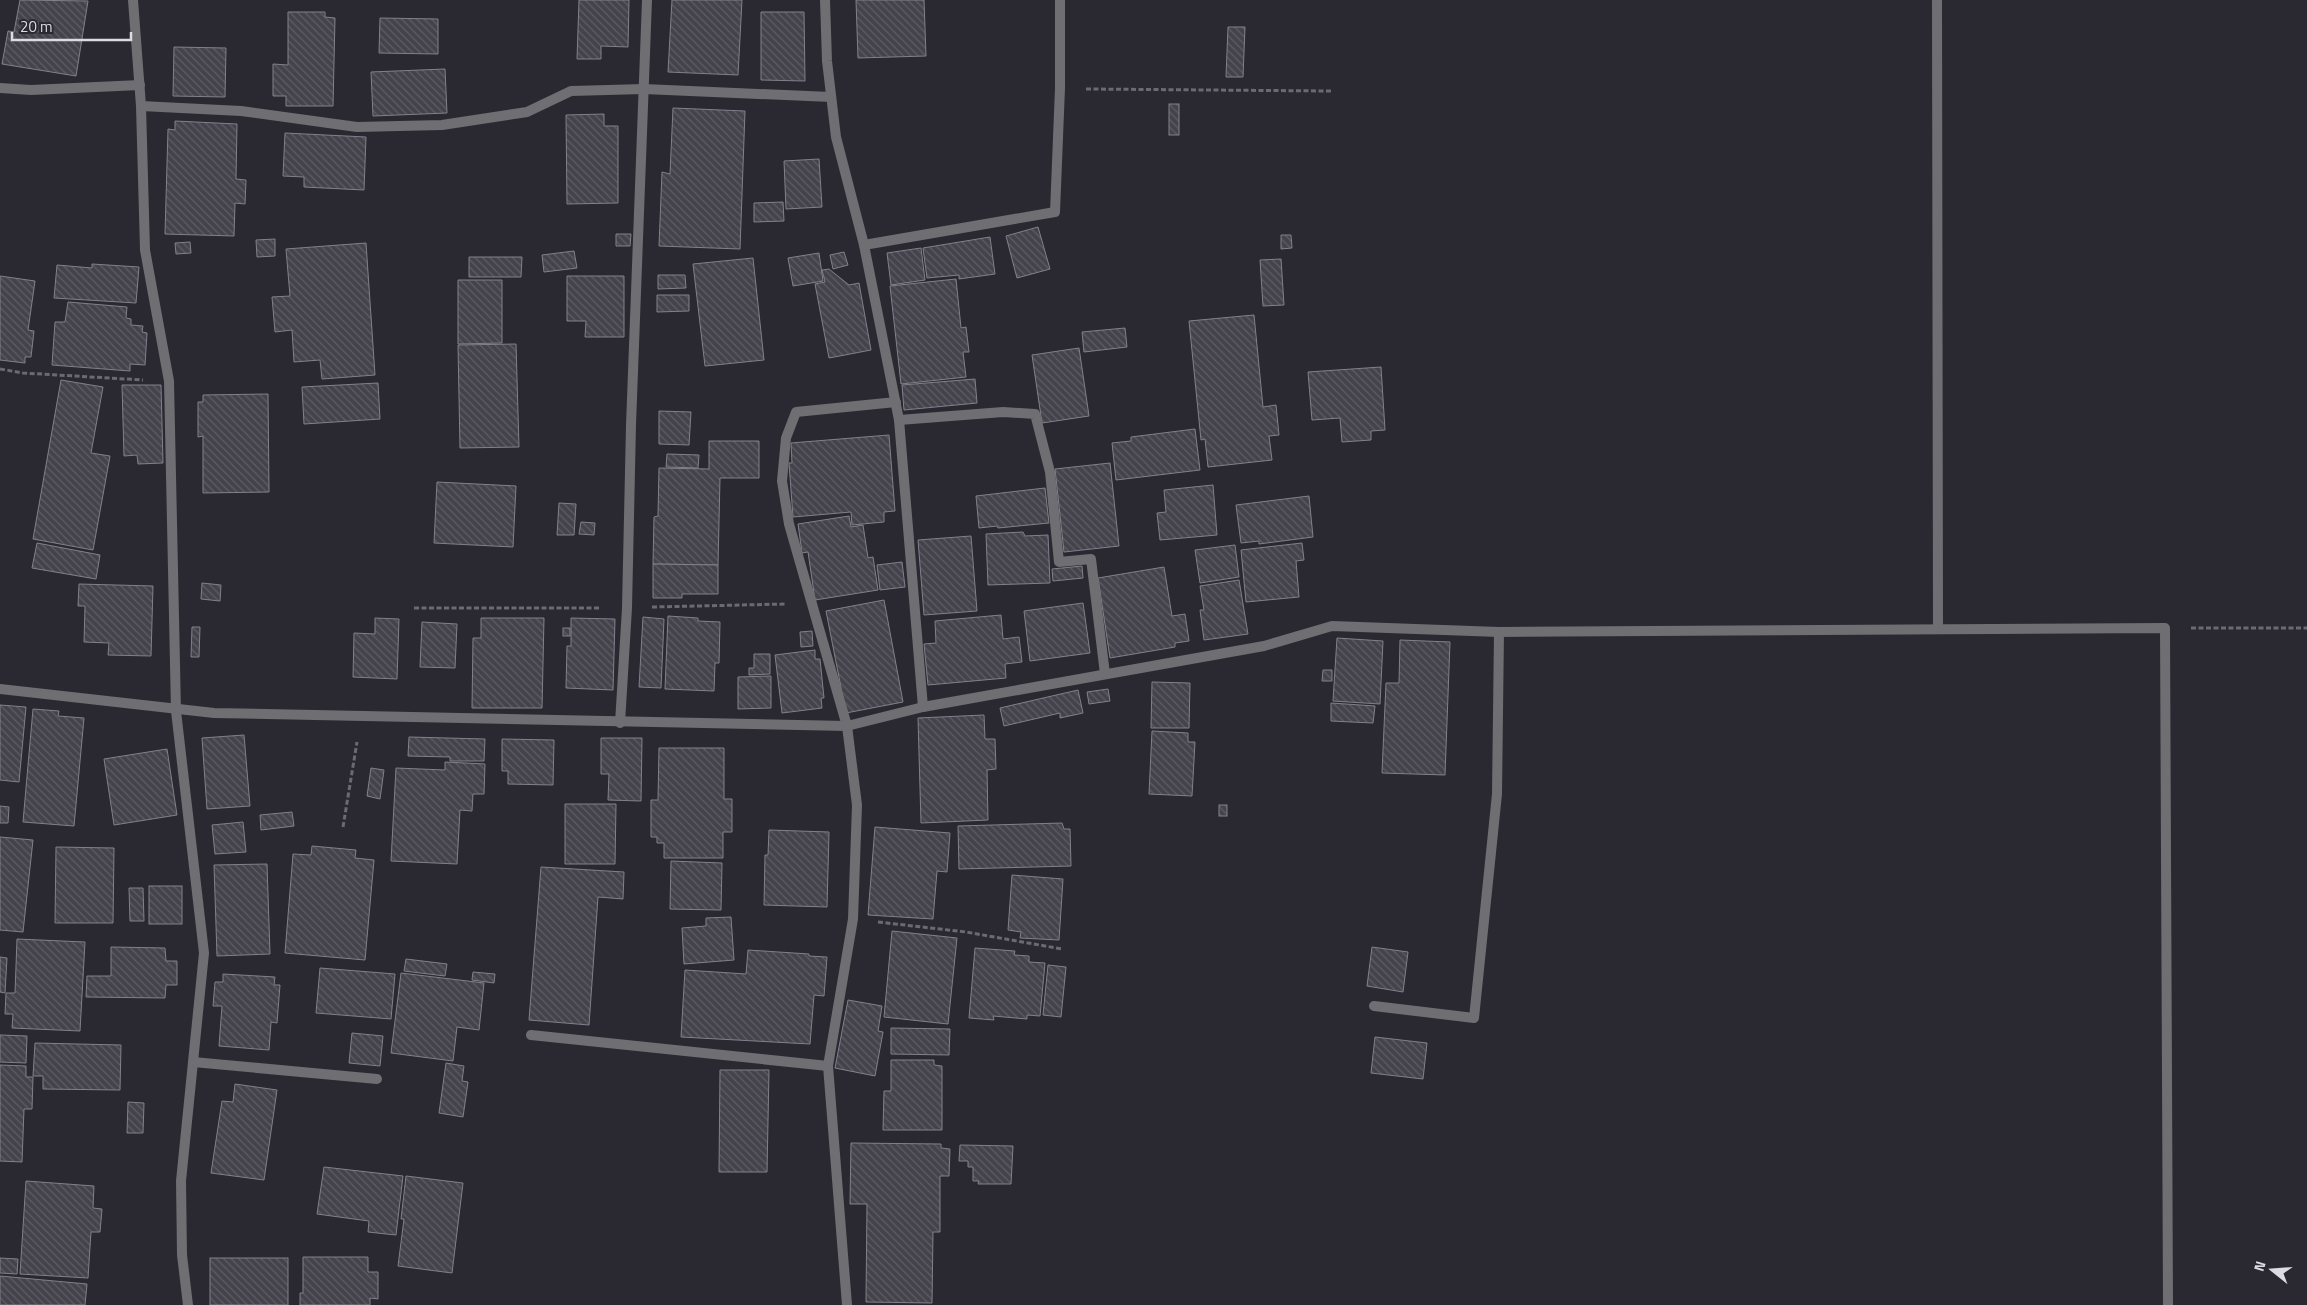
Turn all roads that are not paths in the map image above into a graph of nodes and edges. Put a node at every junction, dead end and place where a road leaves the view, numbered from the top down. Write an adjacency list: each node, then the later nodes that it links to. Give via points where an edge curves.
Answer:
1 (133, 0): 6 (street)
2 (647, 0): 8 (street)
3 (825, 0): 9 (street)
4 (1060, 0): 11 (street, via 1055,212)
5 (1937, 0): 14 (street)
6 (140, 86): 7 (street); 10 (street)
7 (0, 88)
8 (644, 89): 9 (street); 10 (street, via 571,91 527,112 442,125 357,127 241,111); 20 (street)
9 (831, 97): 11 (street, via 836,137)
10 (141, 106): 19 (street, via 145,250 169,381)
11 (864, 245): 12 (street)
12 (896, 402): 13 (street); 21 (street, via 796,412 786,438 782,481 789,524)
13 (900, 420): 16 (street, via 1003,412 1035,414 1050,472 1059,562 1090,559); 18 (street)
14 (1938, 629): 15 (street); 29 (street, via 2165,628)
15 (1499, 632): 16 (street, via 1332,626 1264,646); 22 (street, via 1497,794 1474,1018)
16 (1105, 674): 18 (street)
17 (0, 689): 19 (street)
18 (923, 707): 21 (street)
19 (176, 710): 20 (street); 24 (street, via 204,953)
20 (620, 723): 21 (street)
21 (847, 726): 25 (street, via 857,805 853,918)
22 (1374, 1006)
23 (531, 1035): 25 (street)
24 (193, 1062): 26 (street); 27 (street, via 182,1180 182,1256)
25 (828, 1066): 28 (street)
26 (377, 1079)
27 (188, 1305)
28 (847, 1305)
29 (2168, 1305)

